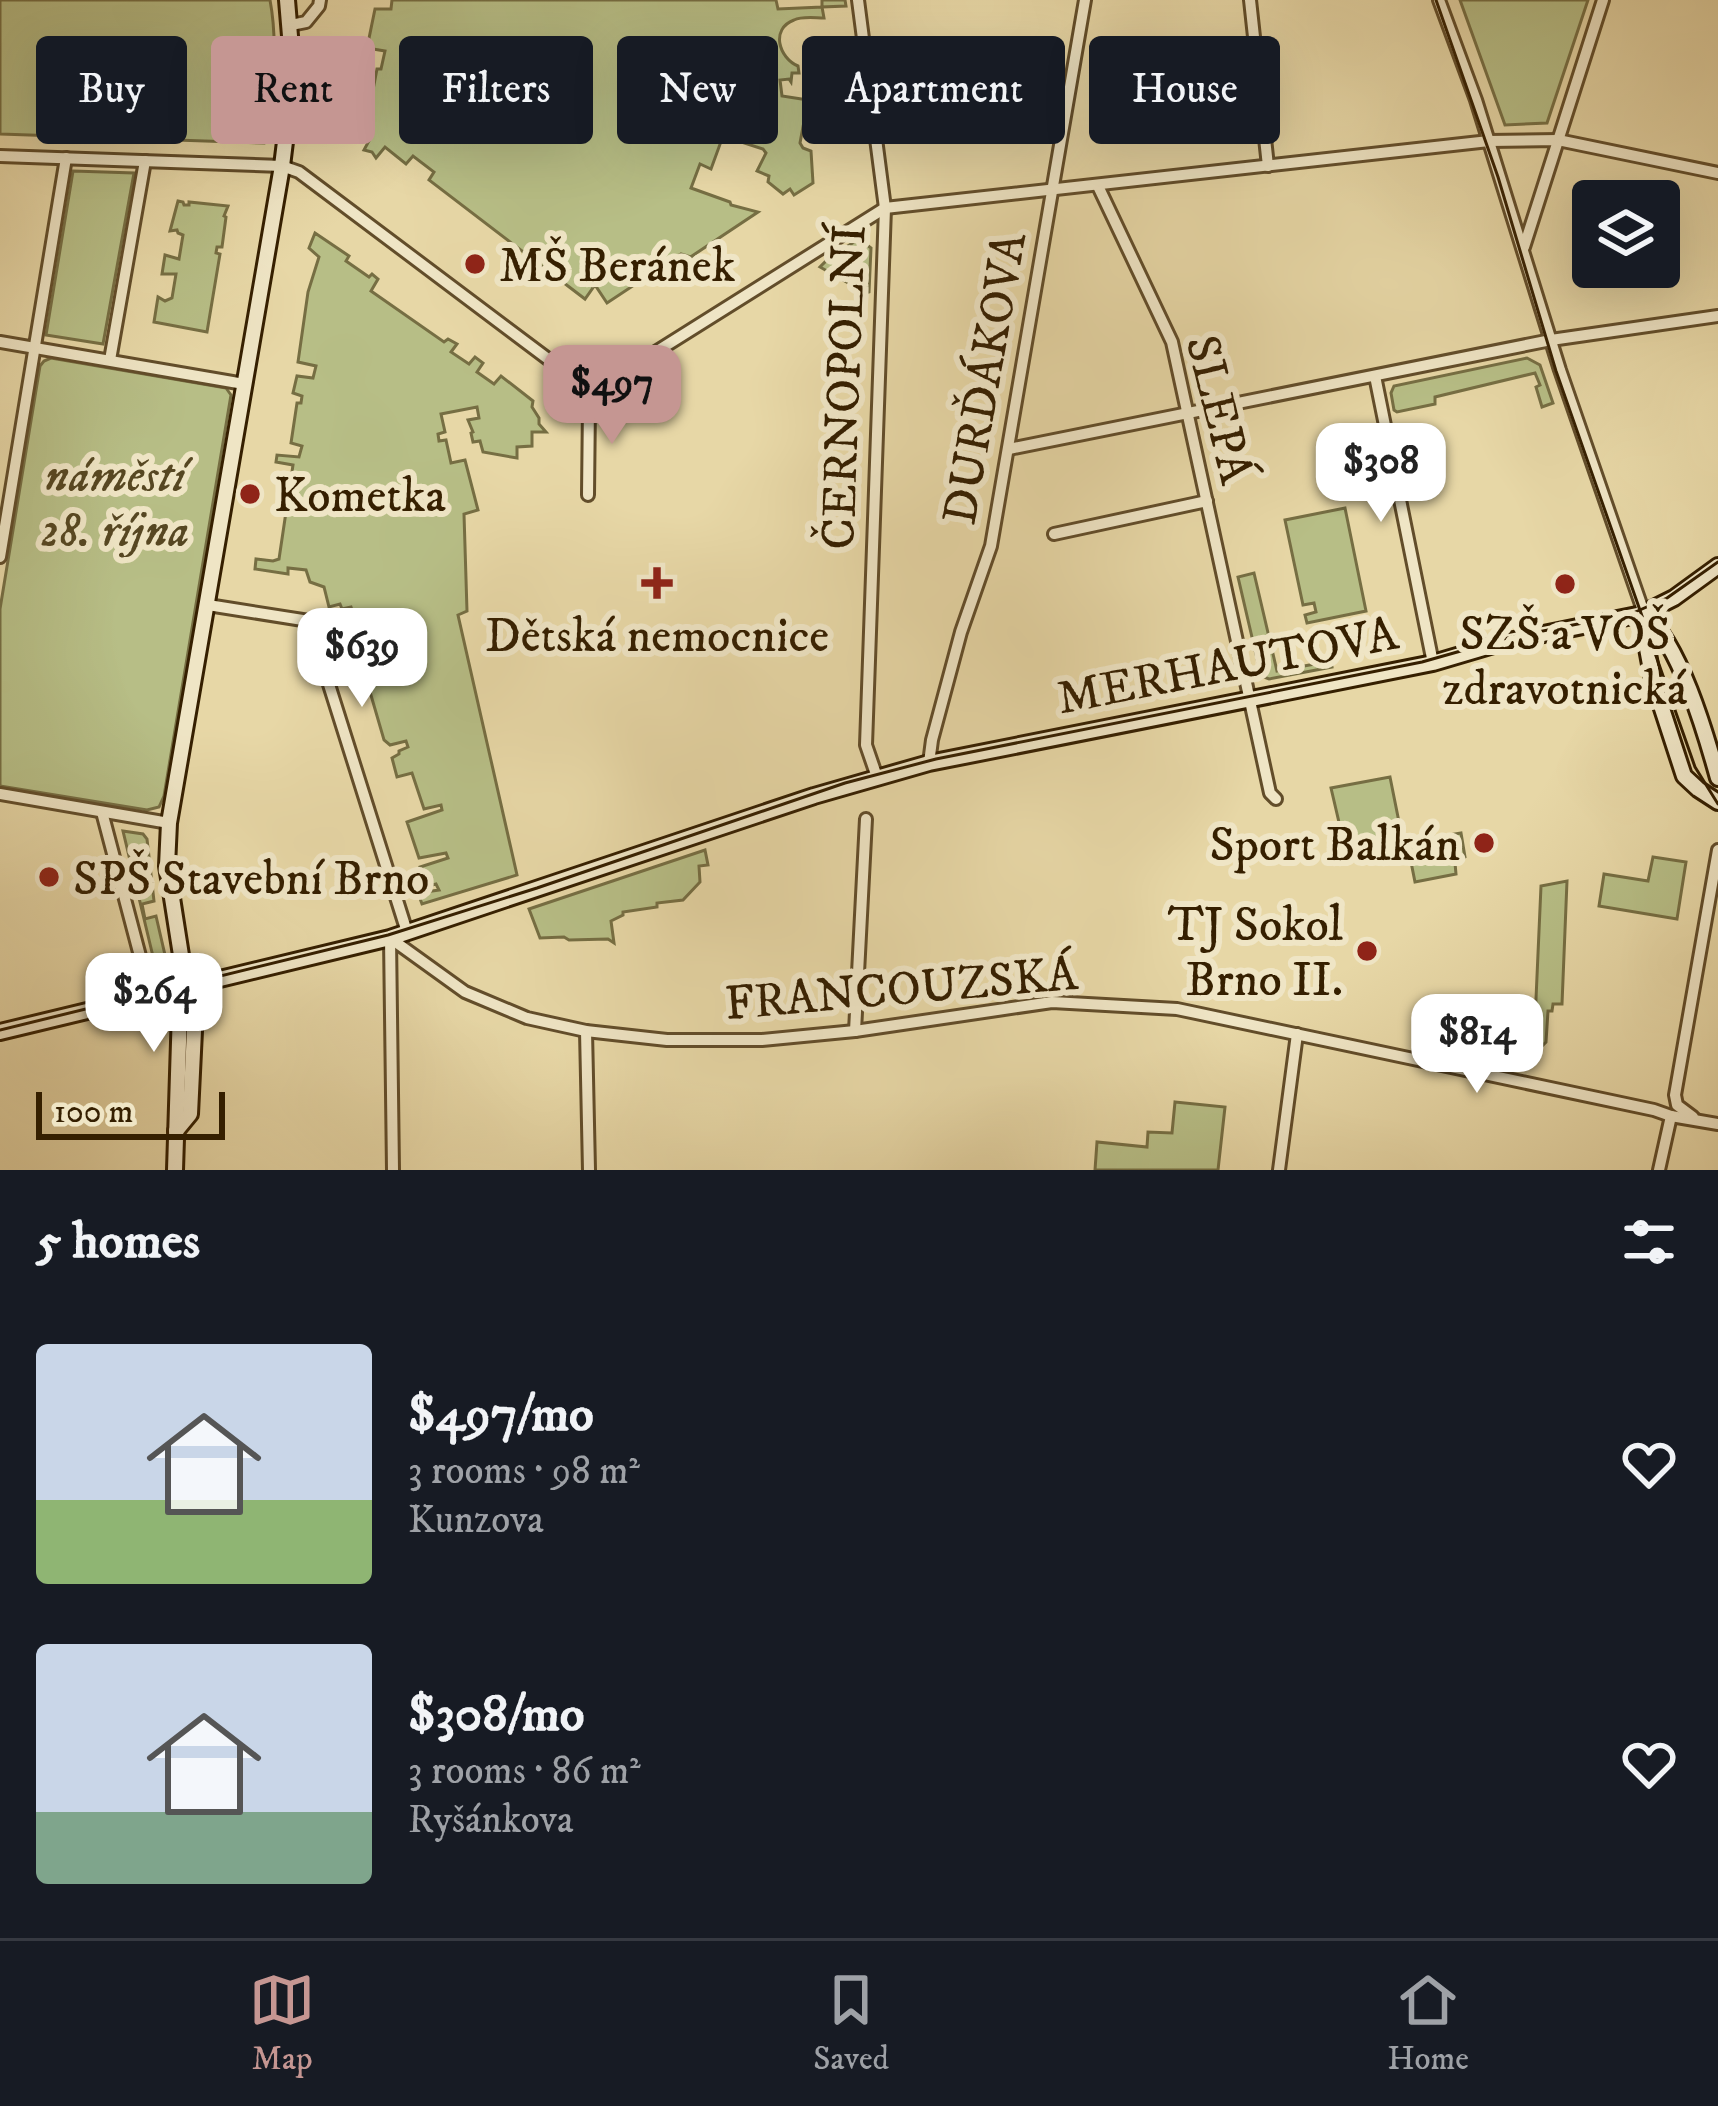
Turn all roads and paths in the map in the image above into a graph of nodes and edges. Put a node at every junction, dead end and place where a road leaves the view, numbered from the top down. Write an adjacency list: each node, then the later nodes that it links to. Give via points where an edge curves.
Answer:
1 (287, 0): 8 (street)
2 (320, 0): 8 (street, via 306,22)
3 (857, 0): 19 (street, ČERNOPOLNÍ)
4 (1085, 0): 18 (street, DURĎÁKOVA)
5 (1250, 0): 15 (street)
6 (1439, 0): 10 (street)
7 (1604, 0): 9 (street)
8 (291, 26): 14 (street)
9 (1558, 140): 10 (street); 16 (street); 20 (street)
10 (1489, 141): 15 (street); 20 (street)
11 (0, 156): 12 (street)
12 (66, 158): 13 (street); 24 (street)
13 (145, 160): 14 (street); 25 (street)
14 (282, 166): 27 (street); 28 (street)
15 (1268, 166): 17 (street)
16 (1718, 173)
17 (1098, 186): 18 (street); 29 (street, SLEPÁ, via 1172,342)
18 (1052, 191): 19 (street); 30 (street, DURĎÁKOVA)
19 (885, 208): 28 (street); 42 (street, ČERNOPOLNÍ, via 866,745)
20 (1522, 250): 22 (street)
21 (1718, 316): 22 (street)
22 (1551, 340): 26 (street); 38 (street)
23 (0, 342): 24 (street)
24 (36, 348): 25 (street); 31 (street)
25 (110, 360): 27 (street)
26 (1375, 376): 29 (street); 39 (street)
27 (244, 384): 37 (street)
28 (592, 392): 32 (street)
29 (1187, 413): 30 (street); 33 (street, SLEPÁ)
30 (1009, 449): 41 (street, DURĎÁKOVA, via 991,546)
31 (5, 493): 35 (street)
32 (588, 495)
33 (1207, 502): 34 (street); 40 (street, SLEPÁ)
34 (1054, 534)
35 (0, 557)
36 (1718, 566): 38 (street, MERHAUTOVA)
37 (208, 604): 49 (street); 51 (street, via 310,622)
38 (1644, 613): 39 (street, MERHAUTOVA); 43 (street, via 1674,653); 46 (street, via 1653,681 1684,776)
39 (1433, 663): 40 (street, MERHAUTOVA)
40 (1250, 700): 41 (street, MERHAUTOVA); 45 (street, SLEPÁ)
41 (929, 763): 42 (street, MERHAUTOVA)
42 (878, 777): 51 (street, MERHAUTOVA)
43 (1718, 778)
44 (0, 794): 47 (street)
45 (1276, 799)
46 (1718, 802)
47 (102, 812): 49 (street); 53 (street)
48 (866, 819): 56 (street)
49 (169, 823): 54 (street, via 167,866)
50 (1718, 850): 60 (street, via 1675,1099)
51 (407, 932): 52 (street, MERHAUTOVA)
52 (390, 938): 54 (street, MERHAUTOVA); 55 (street, FRANCOUZSKÁ, via 465,992); 63 (street)
53 (145, 975)
54 (186, 987): 57 (street, MERHAUTOVA); 62 (street)
55 (586, 1031): 56 (street, FRANCOUZSKÁ, via 667,1040); 64 (street)
56 (855, 1031): 58 (street, FRANCOUZSKÁ, via 1052,1002 1177,1010)
57 (0, 1033)
58 (1297, 1034): 59 (street, FRANCOUZSKÁ); 65 (street)
59 (1671, 1116): 60 (street, FRANCOUZSKÁ); 66 (street)
60 (1700, 1120): 61 (street, FRANCOUZSKÁ)
61 (1718, 1124)
62 (175, 1170)
63 (393, 1170)
64 (589, 1170)
65 (1279, 1170)
66 (1659, 1170)

